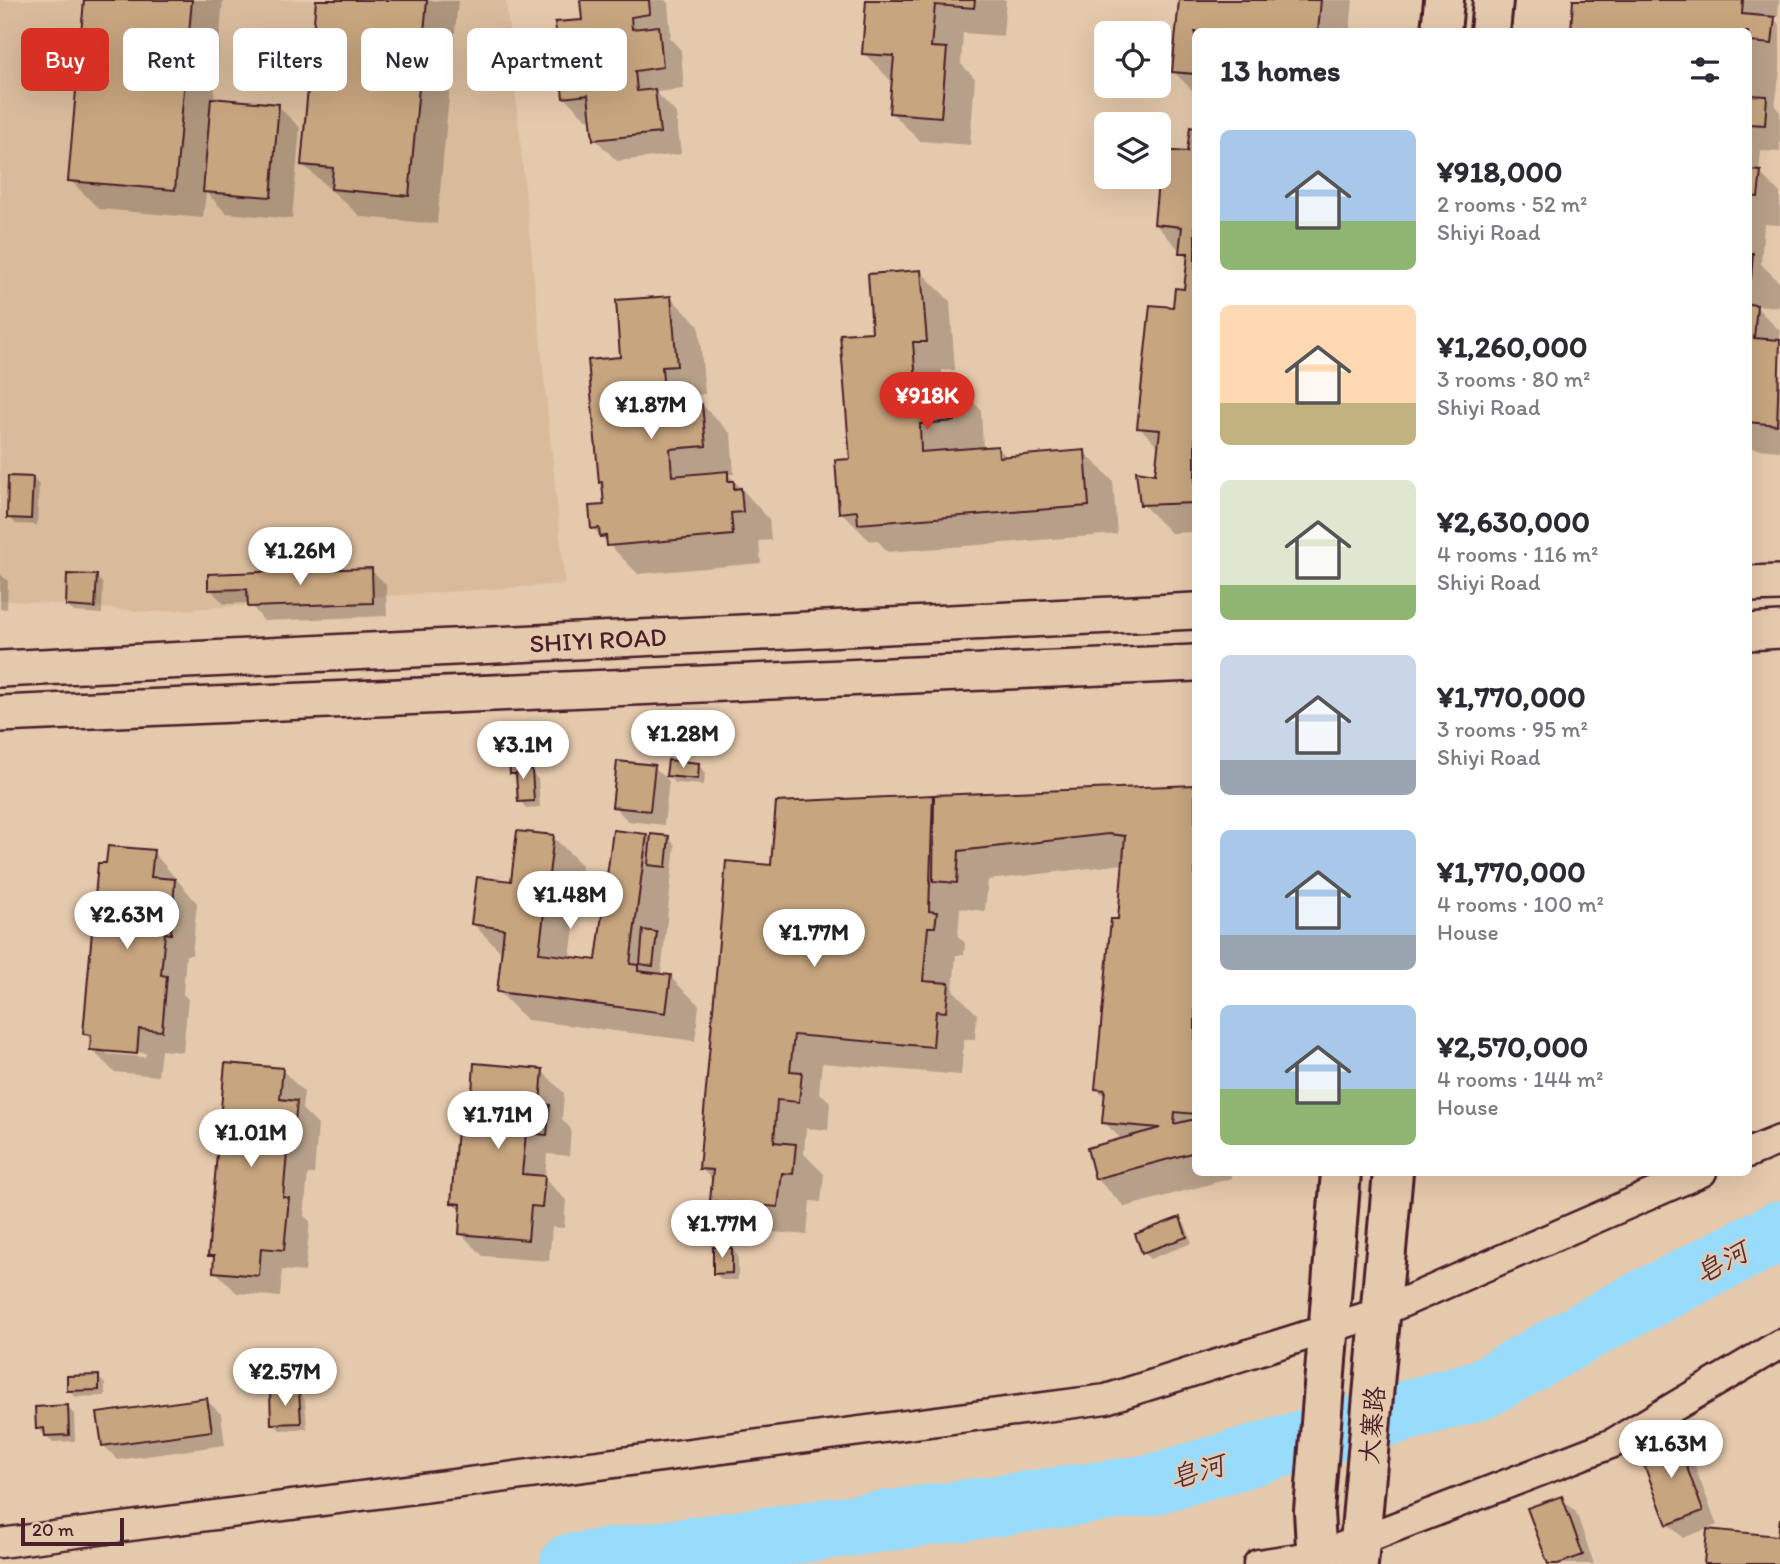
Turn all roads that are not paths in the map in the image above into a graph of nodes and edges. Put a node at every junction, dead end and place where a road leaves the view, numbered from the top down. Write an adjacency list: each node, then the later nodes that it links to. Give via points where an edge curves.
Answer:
1 (1444, 0): 3 (main road)
2 (1493, 0): 4 (main road)
3 (1441, 28)
4 (1490, 28)
5 (1780, 583): 6 (street)
6 (1752, 584)
7 (1192, 611): 11 (street, SHIYI ROAD)
8 (1780, 630): 9 (street)
9 (1752, 632)
10 (1192, 663): 12 (street, SHIYI ROAD)
11 (0, 669)
12 (0, 714)
13 (1780, 1140): 14 (street)
14 (1752, 1151)
15 (1341, 1176): 19 (main road, 大寨路)
16 (1393, 1176): 18 (main road, 大寨路)
17 (1694, 1176): 18 (street)
18 (1381, 1312): 19 (street); 22 (main road, 大寨路)
19 (1329, 1330): 21 (street, via 1106,1399); 23 (main road, 大寨路, via 1314,1511)
20 (1780, 1344): 22 (street, via 1613,1443)
21 (0, 1543)
22 (1359, 1553): 23 (street)
23 (1317, 1560): 24 (street)
24 (1258, 1564)

